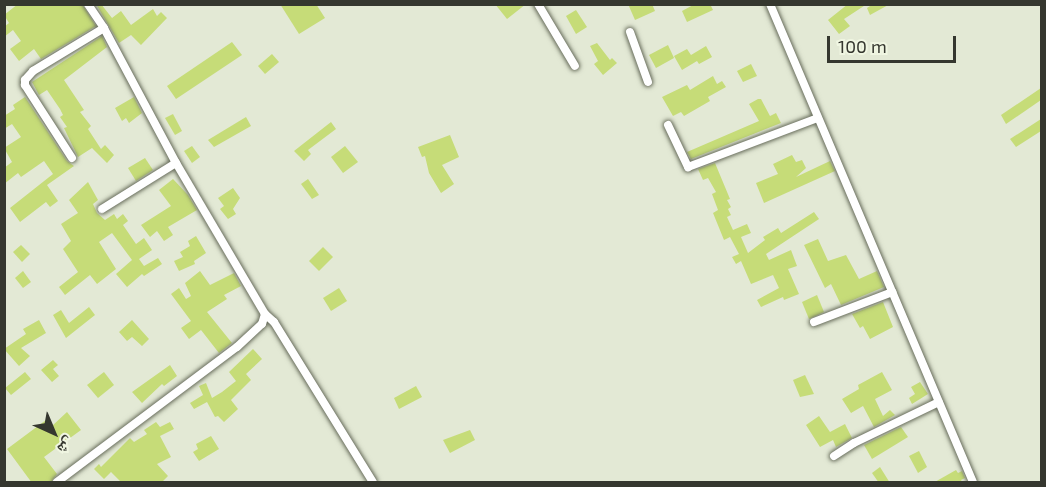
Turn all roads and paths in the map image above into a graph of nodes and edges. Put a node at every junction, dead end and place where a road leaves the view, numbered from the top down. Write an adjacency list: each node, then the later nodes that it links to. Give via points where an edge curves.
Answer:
1 (88, 4): 4 (street)
2 (538, 4): 6 (street)
3 (770, 4): 8 (street)
4 (104, 28): 10 (street, via 33,71 25,80); 11 (street)
5 (630, 32): 7 (street)
6 (575, 66)
7 (648, 82)
8 (818, 118): 9 (street, via 688,166); 13 (street)
9 (668, 125)
10 (72, 158)
11 (176, 164): 12 (street); 14 (street)
12 (102, 209)
13 (892, 292): 15 (street); 16 (street)
14 (265, 314): 18 (street, via 262,324 237,347); 19 (street, via 274,322)
15 (814, 322)
16 (939, 402): 17 (street); 20 (street)
17 (834, 456)
18 (57, 483)
19 (373, 483)
20 (973, 483)

